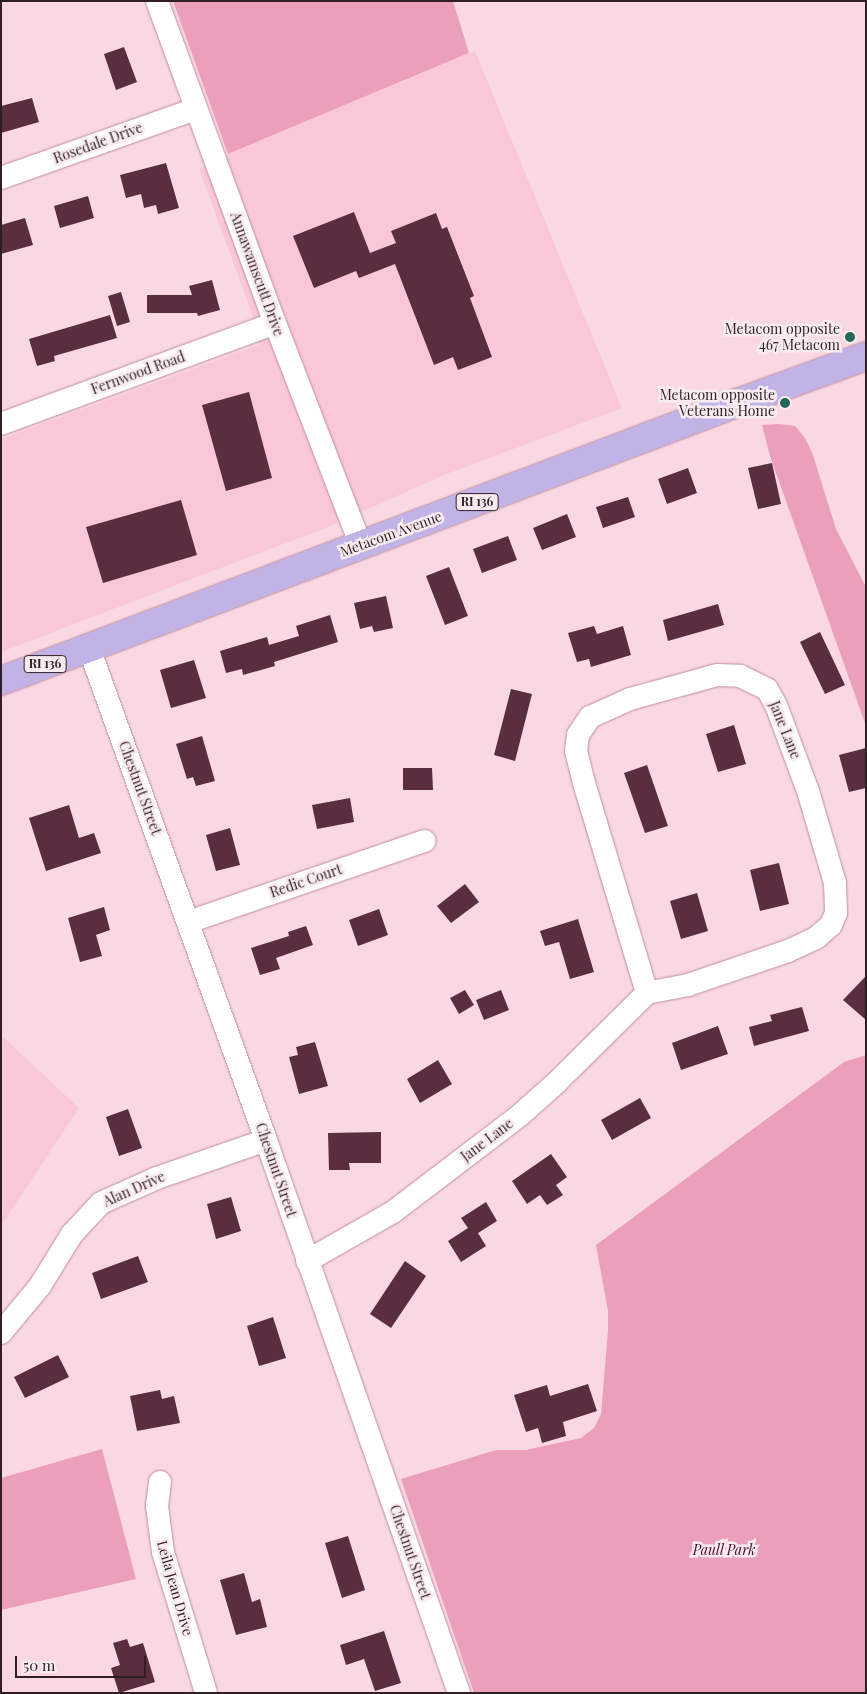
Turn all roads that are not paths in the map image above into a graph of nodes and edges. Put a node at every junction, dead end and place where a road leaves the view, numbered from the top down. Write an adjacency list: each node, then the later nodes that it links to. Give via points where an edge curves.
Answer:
1 (157, 1): 2 (street, Annawamscutt Drive)
2 (196, 109): 3 (street, Rosedale Drive); 4 (street, Annawamscutt Drive)
3 (1, 178)
4 (275, 323): 6 (street, Fernwood Road); 7 (street, Annawamscutt Drive)
5 (866, 356): 7 (main road, Metacom Avenue / RI 136)
6 (1, 424)
7 (361, 546): 8 (main road, Metacom Avenue / RI 136)
8 (89, 648): 9 (main road, Metacom Avenue / RI 136); 11 (street, Chestnut Street)
9 (1, 681)
10 (425, 840): 11 (street, Redic Court)
11 (188, 922): 13 (street, Chestnut Street)
12 (647, 993): 12 (street, Jane Lane, via 688,985 788,951 816,938 831,926 836,913 835,883 808,791 776,705 767,689 740,676 717,675 630,699 590,717 578,734 576,751 584,783); 14 (street, Jane Lane, via 518,1116 393,1212)
13 (266, 1140): 14 (street, Chestnut Street); 15 (street, Alan Drive, via 157,1178 101,1202 72,1234 40,1286)
14 (307, 1261): 18 (street, Chestnut Street)
15 (1, 1333)
16 (160, 1482): 17 (street, Leila Jean Drive, via 157,1506 164,1552)
17 (206, 1693)
18 (459, 1693)

